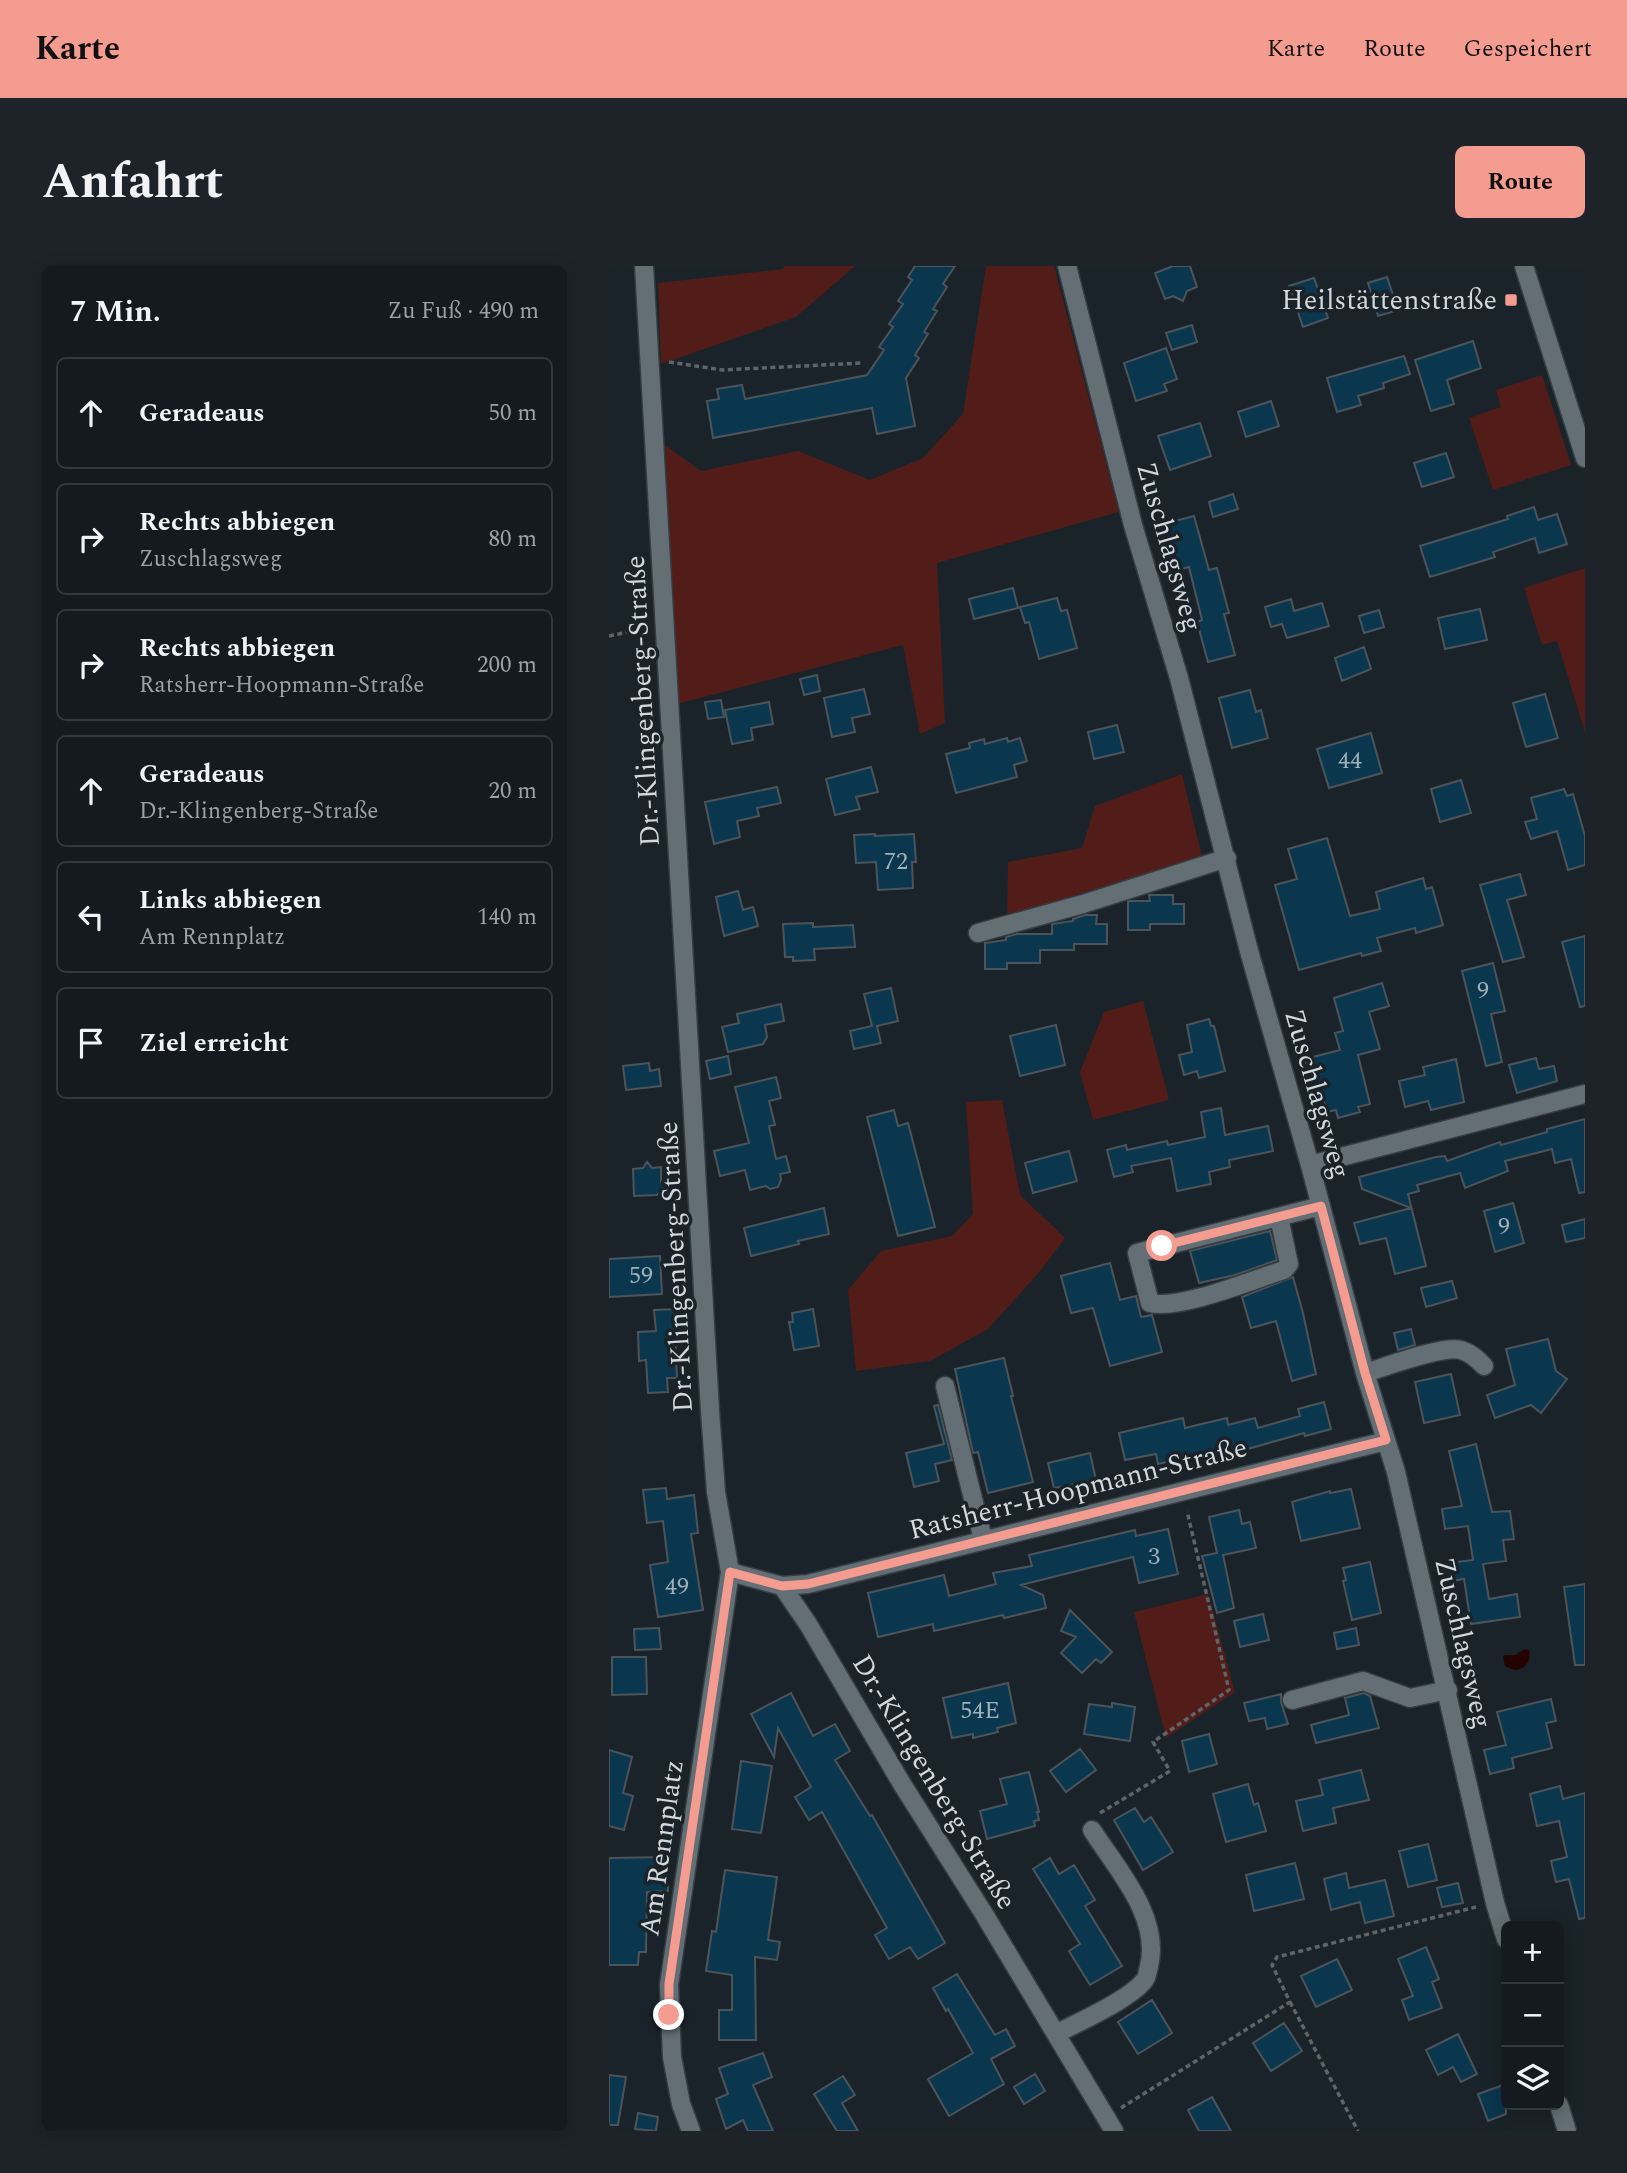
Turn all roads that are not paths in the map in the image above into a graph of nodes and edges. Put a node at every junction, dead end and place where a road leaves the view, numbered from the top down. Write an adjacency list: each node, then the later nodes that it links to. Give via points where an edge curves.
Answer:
1 (644, 266): 16 (street, Dr.-Klingenberg-Straße, via 710,1411 716,1492)
2 (1067, 266): 5 (street, Zuschlagsweg, via 1133,525)
3 (1524, 266): 4 (street)
4 (1585, 458)
5 (1227, 858): 6 (street); 8 (street, Zuschlagsweg)
6 (978, 933)
7 (1585, 1094): 8 (street)
8 (1310, 1165): 9 (street, Zuschlagsweg)
9 (1321, 1206): 10 (street); 12 (street, Zuschlagsweg)
10 (1279, 1217): 10 (street, via 1137,1253 1150,1303 1197,1298 1284,1270 1289,1264)
11 (1484, 1366): 12 (street, via 1458,1349)
12 (1365, 1373): 14 (street, Zuschlagsweg)
13 (945, 1386): 15 (street)
14 (1386, 1440): 15 (street, Ratsherr-Hoopmann-Straße); 18 (street, Zuschlagsweg)
15 (983, 1539): 17 (street, Ratsherr-Hoopmann-Straße, via 808,1584)
16 (730, 1572): 17 (street); 25 (street, Am Rennplatz, via 669,1984 672,2057)
17 (782, 1586): 22 (street, Dr.-Klingenberg-Straße)
18 (1448, 1690): 19 (street, via 1410,1698 1363,1681); 21 (street, Zuschlagsweg)
19 (1292, 1700)
20 (1092, 1830): 22 (street, via 1139,1903 1150,1933 1151,1957 1146,1980)
21 (1501, 1923)
22 (1056, 2034): 24 (street, Dr.-Klingenberg-Straße)
23 (1561, 2110): 26 (street)
24 (1110, 2124)
25 (691, 2131)
26 (1567, 2131)

